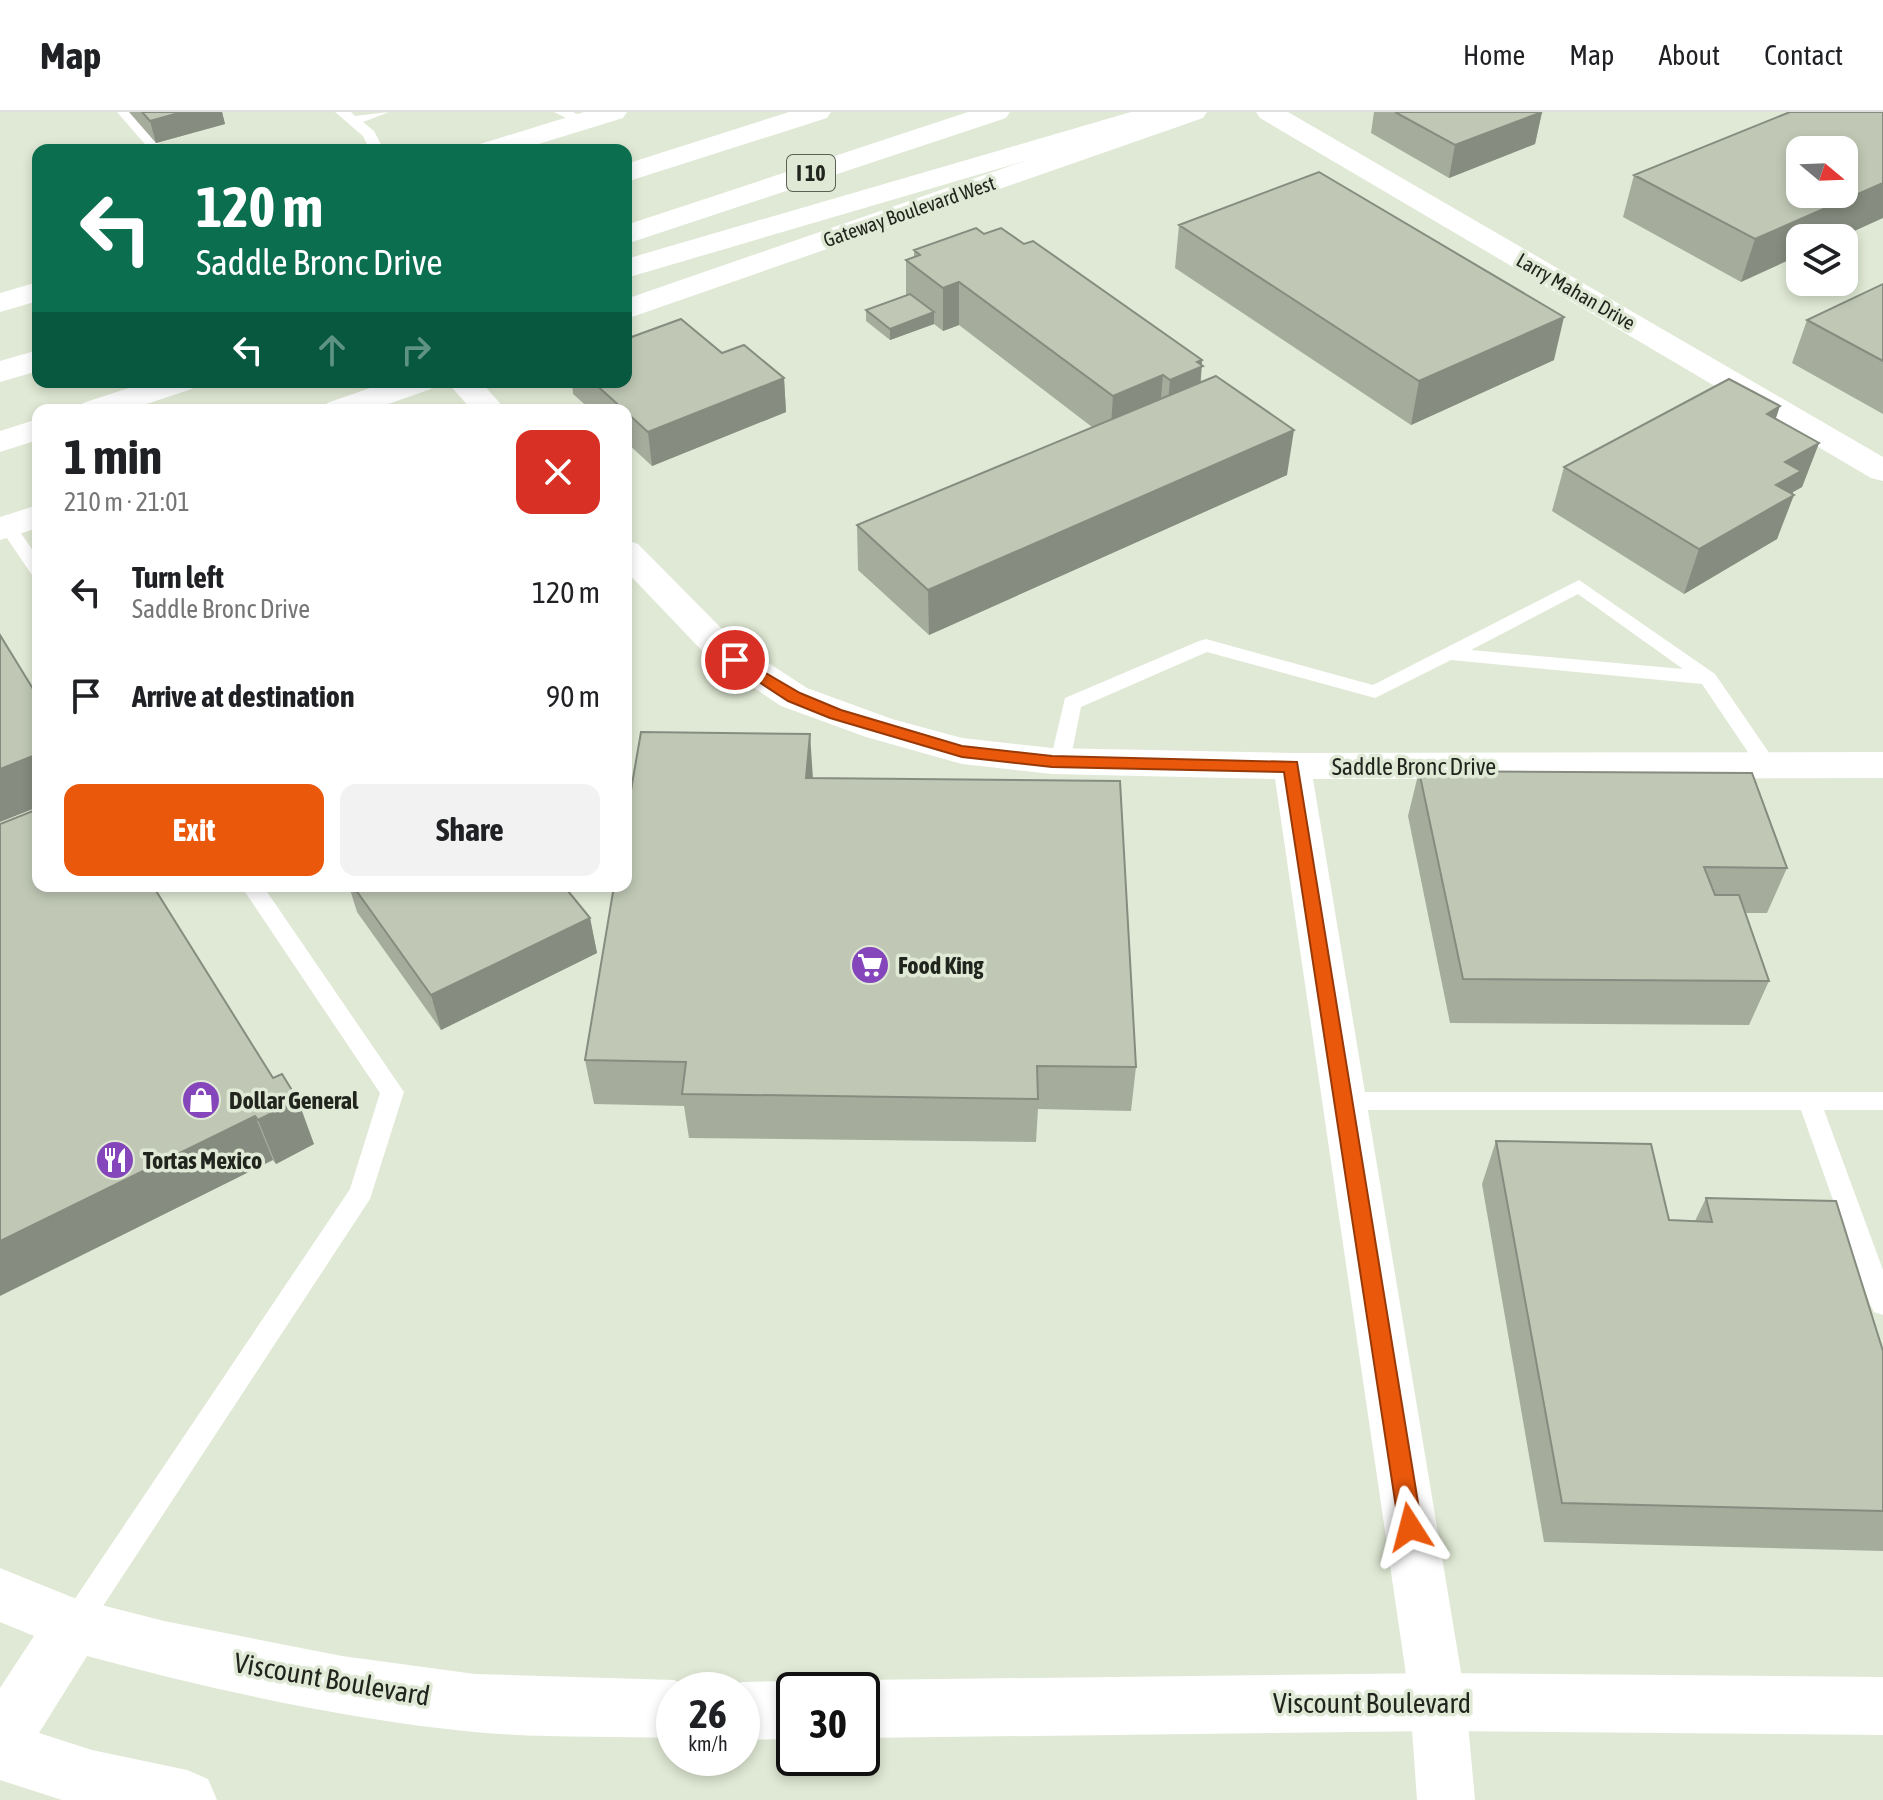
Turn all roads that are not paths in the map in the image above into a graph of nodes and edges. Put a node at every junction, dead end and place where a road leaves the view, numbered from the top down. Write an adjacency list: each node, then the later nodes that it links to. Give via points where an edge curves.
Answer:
1 (124, 112): 12 (lane)
2 (382, 112): 10 (lane)
3 (613, 112): 11 (main road)
4 (741, 112): 15 (main road)
5 (817, 112): 16 (main road, I 10)
6 (996, 112): 17 (main road, I 10)
7 (1161, 112): 18 (main road)
8 (1193, 112): 21 (main road, Gateway Boulevard West)
9 (1269, 112): 34 (street, Larry Mahan Drive)
10 (347, 116): 13 (lane)
11 (572, 117): 14 (main road)
12 (153, 144)
13 (374, 144)
14 (505, 144)
15 (632, 148)
16 (632, 171)
17 (632, 233)
18 (632, 267)
19 (32, 293): 20 (main road)
20 (0, 303)
21 (632, 308)
22 (32, 362): 23 (main road)
23 (0, 372)
24 (162, 388): 28 (main road)
25 (176, 388): 29 (main road)
26 (402, 388): 30 (main road)
27 (469, 388): 31 (street)
28 (115, 404)
29 (116, 404)
30 (356, 404)
31 (484, 404)
32 (32, 431): 33 (main road)
33 (0, 442)
34 (1883, 471)
35 (15, 524): 37 (lane)
36 (632, 557): 40 (street, Saddle Bronc Drive, via 720,648 794,697 962,751)
37 (32, 559)
38 (1451, 654): 39 (lane); 39 (lane, via 1579,586); 40 (lane, via 1375,692 1206,645 1072,703)
39 (1708, 678): 41 (lane)
40 (1060, 762): 43 (street, Saddle Bronc Drive)
41 (1767, 765): 42 (street, Saddle Bronc Drive); 43 (street, Saddle Bronc Drive)
42 (1883, 765)
43 (1292, 766): 45 (street)
44 (256, 892): 50 (lane, via 392,1092 361,1192)
45 (1344, 1101): 46 (lane); 51 (street)
46 (1809, 1101): 47 (lane); 48 (lane)
47 (1883, 1101)
48 (1883, 1304)
49 (0, 1595): 50 (main road, Viscount Boulevard)
50 (74, 1625): 53 (main road, Viscount Boulevard, via 164,1649 342,1684 475,1703); 55 (main road)
51 (1438, 1702): 52 (main road, Viscount Boulevard); 54 (main road, Viscount Boulevard); 58 (street)
52 (1883, 1706)
53 (656, 1708)
54 (880, 1709)
55 (0, 1741)
56 (0, 1750): 57 (main road, via 92,1780)
57 (187, 1800)
58 (1446, 1800)

